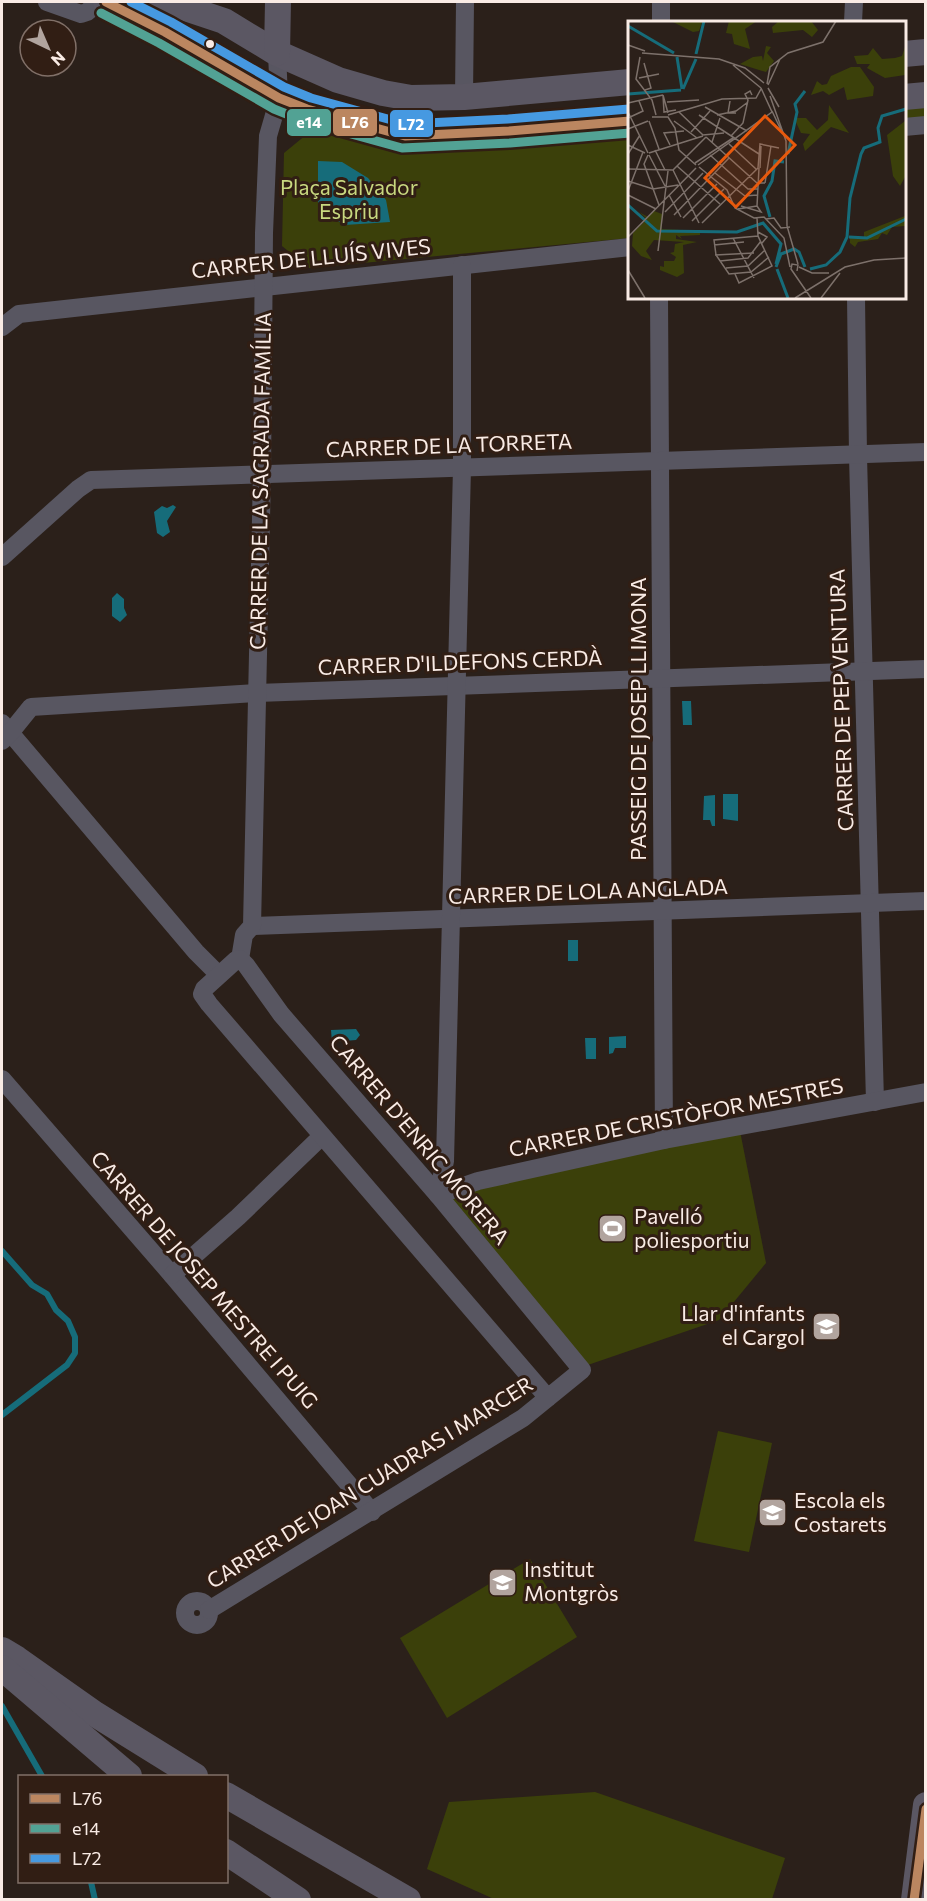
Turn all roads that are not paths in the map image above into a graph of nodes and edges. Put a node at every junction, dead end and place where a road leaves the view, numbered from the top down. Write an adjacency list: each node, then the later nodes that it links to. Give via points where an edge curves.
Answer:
1 (47, 2): 2 (street, via 81,14)
2 (99, 2)
3 (106, 2): 8 (street)
4 (278, 2): 12 (street, CARRER DE LA SAGRADA FAMÍLIA)
5 (465, 2): 17 (street)
6 (661, 2): 9 (street)
7 (854, 2): 10 (street)
8 (136, 16): 12 (street, via 167,2 224,21); 18 (street)
9 (661, 21)
10 (853, 21)
11 (926, 52): 13 (street)
12 (278, 53): 17 (street, via 338,80 383,93 411,98); 18 (street, CARRER DE LA SAGRADA FAMÍLIA)
13 (906, 54)
14 (628, 82): 17 (street)
15 (926, 95): 16 (street)
16 (906, 96)
17 (464, 97)
18 (279, 98): 19 (street, via 405,136); 24 (street, CARRER DE LA SAGRADA FAMÍLIA, via 268,136)
19 (628, 121)
20 (926, 125): 21 (street)
21 (906, 127)
22 (628, 247): 23 (street, CARRER DE LLUÍS VIVES)
23 (462, 265): 24 (street, CARRER DE LLUÍS VIVES); 31 (street)
24 (263, 288): 27 (street, CARRER DE LLUÍS VIVES, via 19,314); 32 (street, CARRER DE LA SAGRADA FAMÍLIA)
25 (659, 298): 30 (street, PASSEIG DE JOSEP LLIMONA)
26 (856, 298): 29 (street, CARRER DE PEP VENTURA)
27 (2, 327)
28 (926, 452): 29 (street, CARRER DE LA TORRETA)
29 (858, 456): 30 (street, CARRER DE LA TORRETA); 35 (street, CARRER DE PEP VENTURA)
30 (660, 462): 31 (street, CARRER DE LA TORRETA); 36 (street, PASSEIG DE JOSEP LLIMONA)
31 (462, 468): 32 (street, CARRER DE LA TORRETA); 37 (street)
32 (262, 473): 33 (street, CARRER DE LA TORRETA, via 91,480); 38 (street, CARRER DE LA SAGRADA FAMÍLIA)
33 (2, 557)
34 (926, 669): 35 (street, CARRER D'ILDEFONS CERDÀ)
35 (864, 672): 36 (street, CARRER D'ILDEFONS CERDÀ); 41 (street, CARRER DE PEP VENTURA)
36 (661, 679): 37 (street, CARRER D'ILDEFONS CERDÀ); 42 (street, PASSEIG DE JOSEP LLIMONA)
37 (457, 685): 38 (street, CARRER D'ILDEFONS CERDÀ); 43 (street)
38 (257, 693): 39 (street, CARRER D'ILDEFONS CERDÀ, via 31,707); 44 (street, CARRER DE LA SAGRADA FAMÍLIA)
39 (4, 732): 46 (street)
40 (926, 901): 41 (street, CARRER DE LOLA ANGLADA)
41 (871, 904): 42 (street, CARRER DE LOLA ANGLADA); 49 (street, CARRER DE PEP VENTURA)
42 (663, 912): 43 (street, CARRER DE LOLA ANGLADA); 51 (street, PASSEIG DE JOSEP LLIMONA)
43 (451, 920): 44 (street, CARRER DE LOLA ANGLADA); 52 (street, via 445,1161)
44 (252, 926): 45 (street, CARRER DE LA SAGRADA FAMÍLIA, via 244,935)
45 (240, 959): 46 (street); 52 (street, CARRER D'ENRIC MORERA, via 281,1014)
46 (219, 975): 50 (street, via 202,994)
47 (2, 1079): 53 (street, CARRER DE JOSEP MESTRE I PUIG)
48 (926, 1092): 49 (street, CARRER DE CRISTÒFOR MESTRES)
49 (875, 1102): 51 (street, CARRER DE CRISTÒFOR MESTRES)
50 (322, 1136): 53 (street); 55 (street)
51 (663, 1140): 52 (street, CARRER DE CRISTÒFOR MESTRES, via 478,1181)
52 (438, 1195): 54 (street, CARRER D'ENRIC MORERA)
53 (172, 1275): 56 (street, CARRER DE JOSEP MESTRE I PUIG)
54 (582, 1370): 55 (street, CARRER DE JOAN CUADRAS I MARCER)
55 (548, 1398): 56 (street, CARRER DE JOAN CUADRAS I MARCER, via 523,1418)
56 (372, 1512): 57 (street, CARRER DE JOAN CUADRAS I MARCER)
57 (209, 1610)
58 (2, 1650): 61 (street)
59 (2, 1668): 60 (street)
60 (128, 1775)
61 (193, 1775)
62 (228, 1796): 68 (street)
63 (926, 1805): 64 (street)
64 (921, 1851): 66 (street)
65 (228, 1853): 67 (street)
66 (915, 1896)
67 (298, 1899)
68 (408, 1899)

